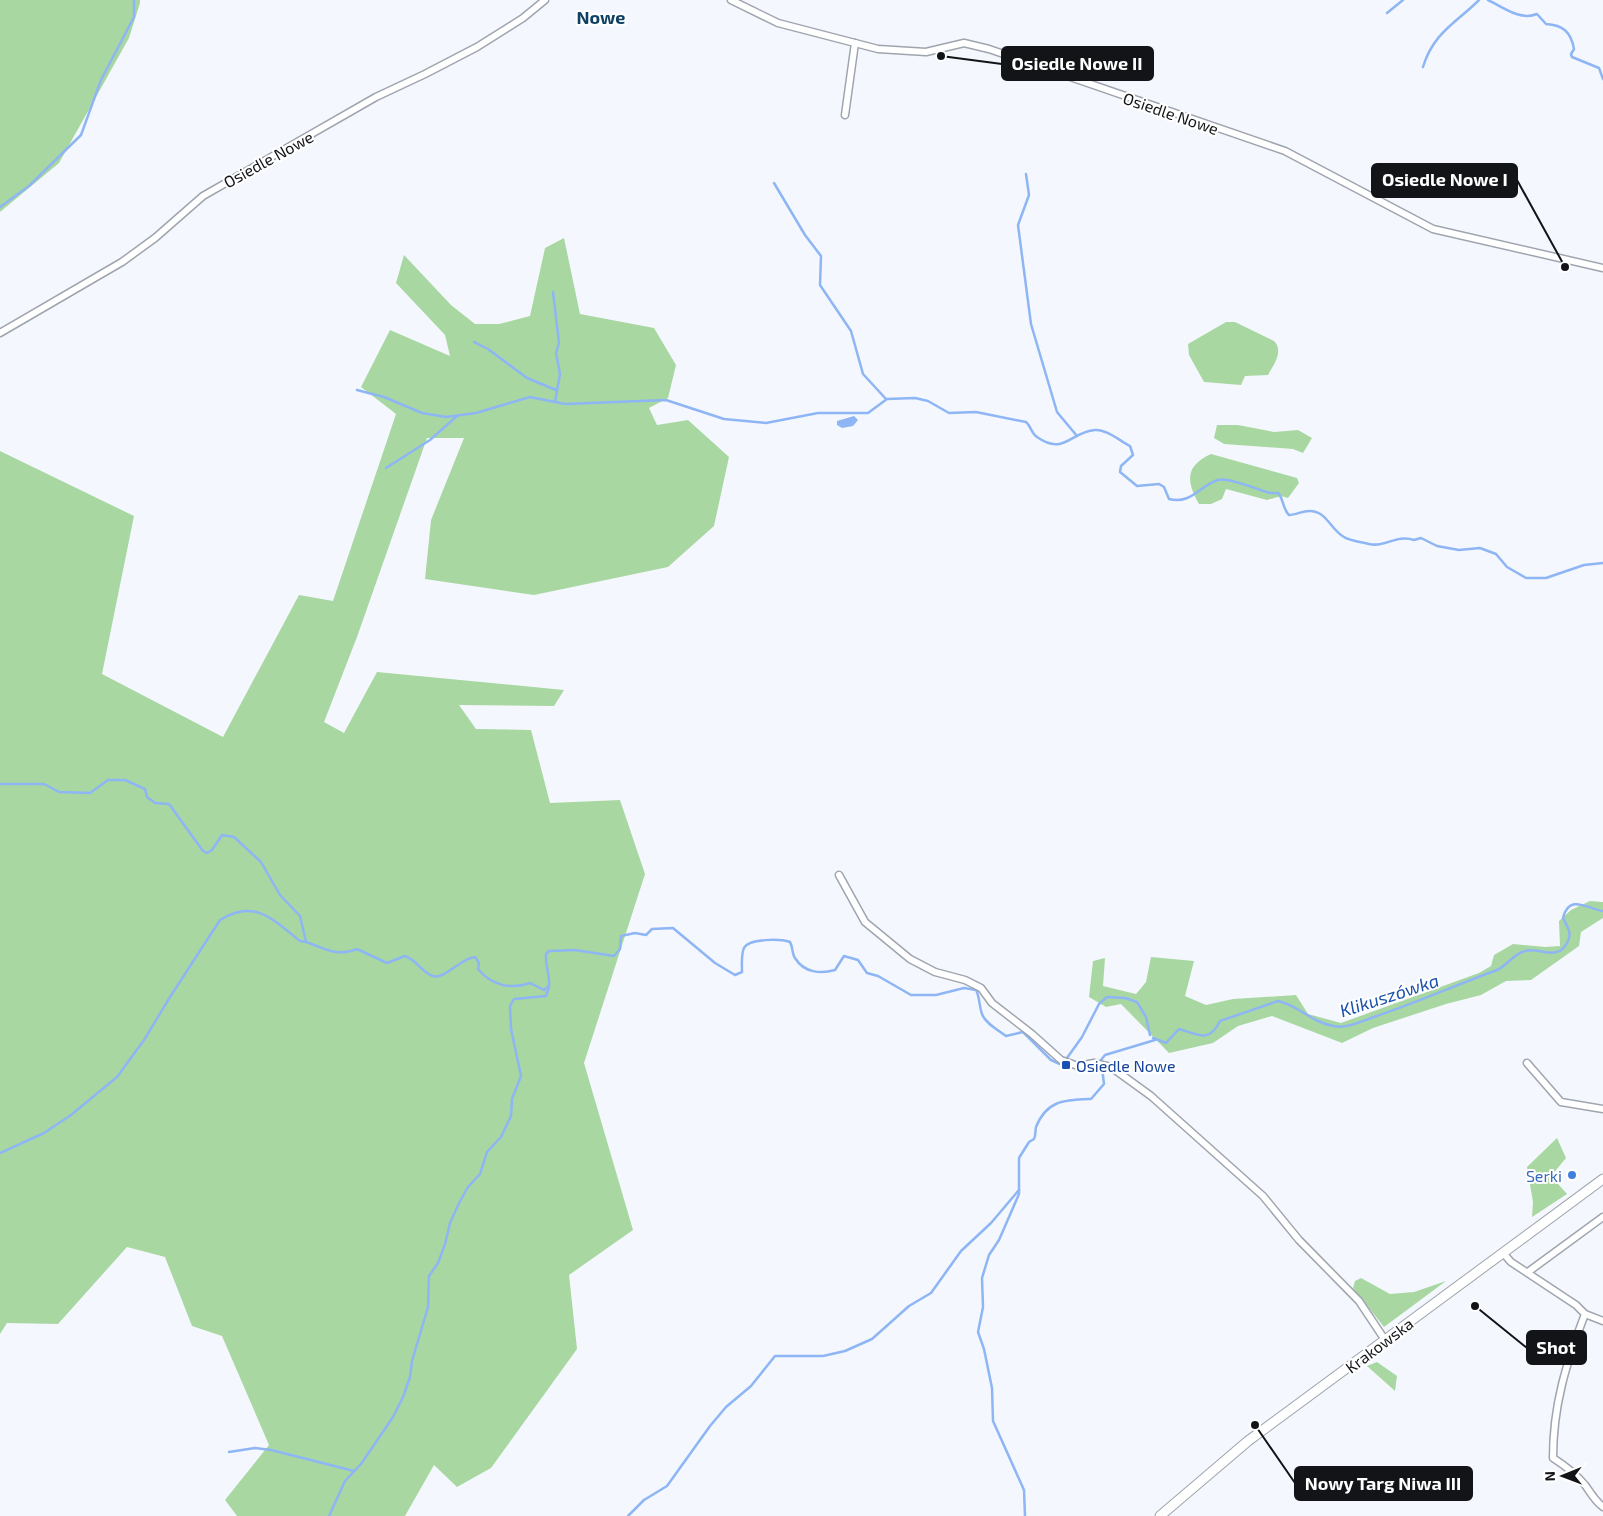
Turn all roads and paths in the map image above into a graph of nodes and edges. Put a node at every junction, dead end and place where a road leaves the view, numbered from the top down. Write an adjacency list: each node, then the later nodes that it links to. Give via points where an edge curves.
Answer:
1 (545, 0): 6 (street, Osiedle Nowe, via 477,47 376,96 203,196 122,262)
2 (731, 0): 3 (street, Osiedle Nowe, via 778,23)
3 (855, 44): 4 (street); 5 (street, Osiedle Nowe, via 914,53 964,43 989,49 1286,151 1433,229)
4 (846, 115)
5 (1603, 268)
6 (0, 333)
7 (840, 875): 16 (street, via 865,922 910,959 935,972 981,988 992,1003 1061,1060 1078,1066 1101,1064 1117,1071 1151,1096 1263,1196 1299,1240 1359,1301)
8 (1527, 1063): 9 (street, via 1561,1102)
9 (1603, 1109)
10 (1603, 1179): 12 (main road, Krakowska)
11 (1603, 1216): 13 (street)
12 (1503, 1253): 13 (street); 16 (main road, Krakowska)
13 (1528, 1272): 14 (street)
14 (1585, 1314): 15 (street); 17 (street, via 1564,1370 1553,1426 1553,1458 1580,1480 1595,1501)
15 (1603, 1320)
16 (1384, 1340): 18 (main road, Krakowska, via 1228,1457)
17 (1603, 1506)
18 (1160, 1516)

